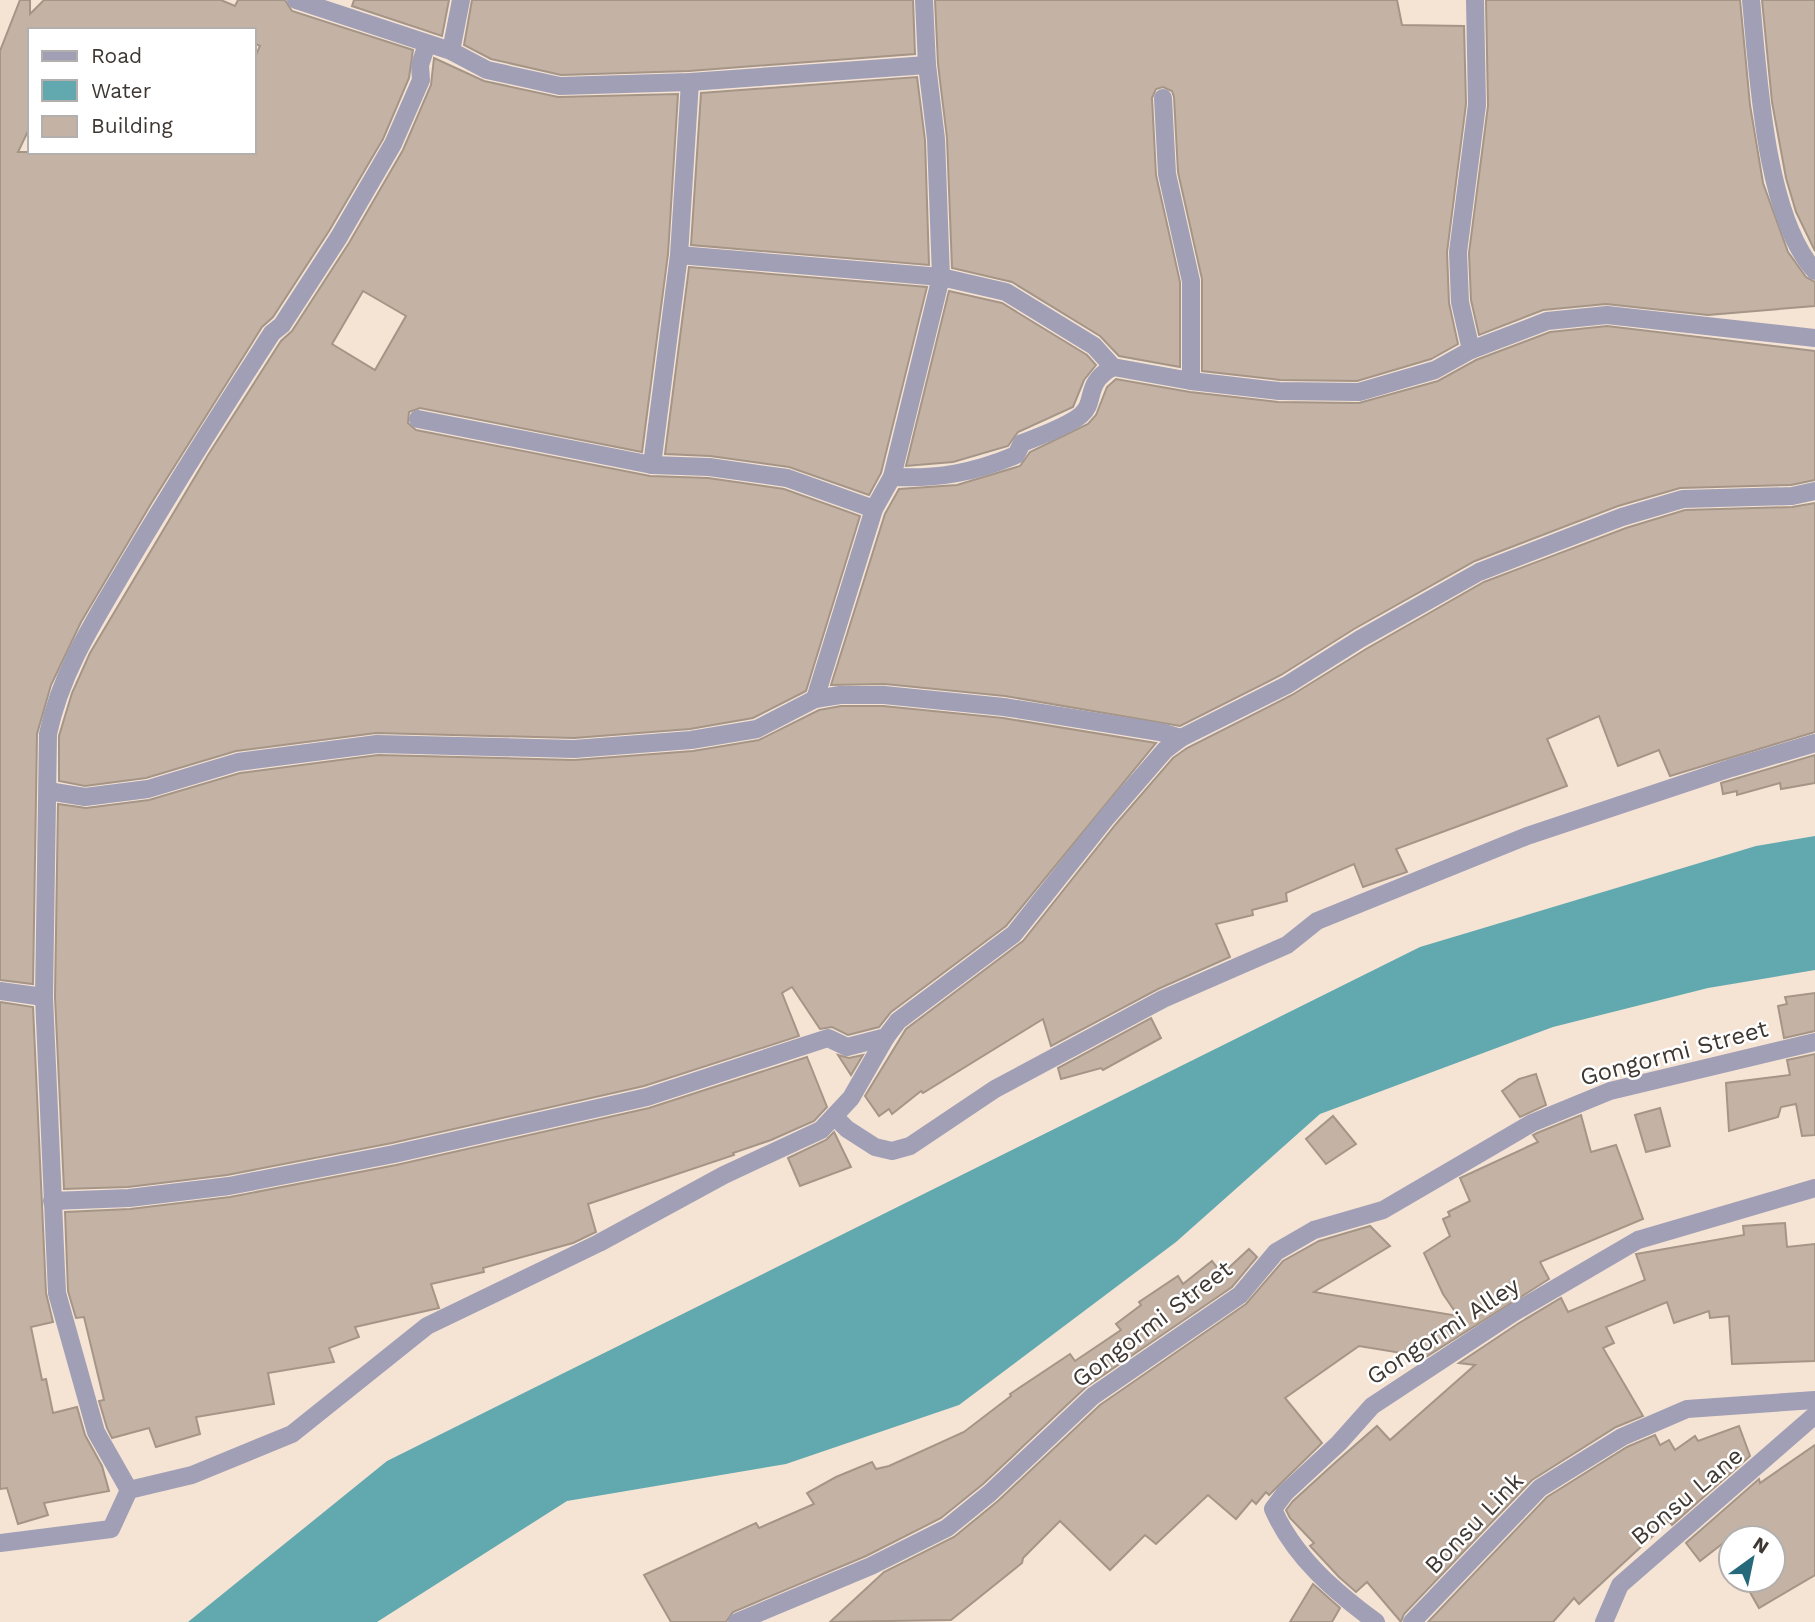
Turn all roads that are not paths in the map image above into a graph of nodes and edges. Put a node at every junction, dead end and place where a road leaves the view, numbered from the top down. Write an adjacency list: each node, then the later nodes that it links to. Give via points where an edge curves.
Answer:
1 (296, 0): 6 (street)
2 (461, 0): 7 (street)
3 (924, 0): 8 (street)
4 (1475, 0): 15 (street, via 1477,105 1458,252 1460,302)
5 (1751, 0): 12 (street, via 1761,98 1779,197 1801,256)
6 (426, 44): 7 (street); 26 (street, via 421,80 393,144 355,210 223,409 74,655 48,734)
7 (451, 51): 9 (street, via 487,70 560,86)
8 (927, 65): 9 (street); 13 (street, via 936,138)
9 (690, 82): 11 (street)
10 (1163, 98): 17 (street, via 1167,174 1191,281)
11 (679, 255): 13 (street); 19 (street)
12 (1815, 271)
13 (941, 278): 16 (street, via 1006,292 1094,346); 20 (street)
14 (1815, 338): 15 (street, via 1607,315 1547,321)
15 (1471, 350): 17 (street, via 1435,370 1359,392 1279,391)
16 (1113, 367): 17 (street); 20 (street, via 1098,376 1082,414 1055,431 1022,443 1016,455 980,470 925,478)
17 (1191, 381)
18 (418, 419): 19 (street)
19 (652, 465): 22 (street, via 787,478)
20 (892, 477): 22 (street)
21 (1815, 491): 24 (street, via 1792,496 1683,499 1622,517 1479,572 1287,685)
22 (874, 509): 23 (street)
23 (815, 699): 24 (street, via 884,695 1004,707); 26 (street, via 757,729 691,740 574,749 377,744 238,762 148,789 85,797)
24 (1181, 738): 29 (street, via 1107,817 1014,934 898,1021)
25 (1815, 743): 31 (street, via 1527,836 1317,921 1287,944 1163,999 995,1089 910,1146 892,1151 875,1147)
26 (48, 791): 28 (street)
27 (0, 991): 28 (street)
28 (44, 997): 33 (street)
29 (886, 1037): 31 (street, via 851,1098); 33 (street, via 847,1047 828,1038 647,1097 274,1179 129,1198)
30 (1815, 1042): 38 (street, Gongormi Street, via 1610,1091 1532,1123 1383,1210 1314,1230 1276,1252 1240,1295 1093,1396 947,1528 871,1566)
31 (834, 1116): 36 (street, via 821,1130 724,1174 599,1243 427,1326 292,1434 192,1475)
32 (1815, 1188): 39 (street, Gongormi Alley, via 1626,1247 1513,1312 1372,1406 1273,1509 1282,1529 1330,1588)
33 (52, 1201): 36 (street, via 57,1293 78,1378 96,1432)
34 (1815, 1400): 40 (street, Bonsu Link, via 1687,1409 1622,1437 1540,1488)
35 (1815, 1415): 41 (street, Bonsu Lane, via 1620,1585)
36 (129, 1490): 37 (street, via 111,1529)
37 (0, 1543)
38 (737, 1622)
39 (1376, 1622)
40 (1412, 1622)
41 (1604, 1622)

